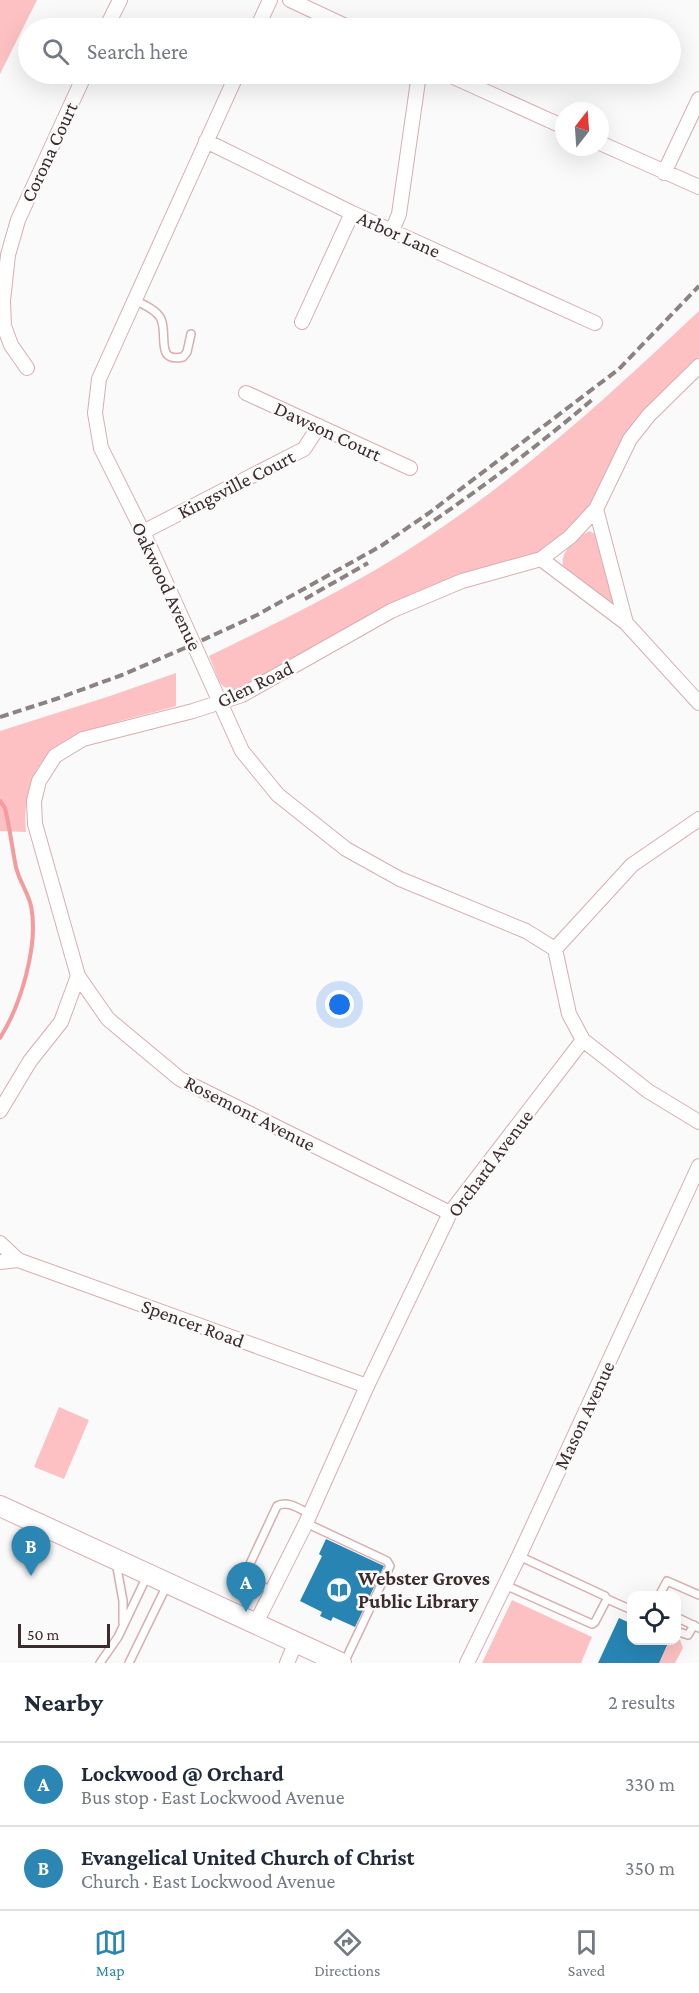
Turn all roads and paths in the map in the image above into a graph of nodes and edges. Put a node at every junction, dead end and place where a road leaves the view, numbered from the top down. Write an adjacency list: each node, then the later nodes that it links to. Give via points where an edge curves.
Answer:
1 (120, 0): 4 (street)
2 (270, 0): 5 (street)
3 (290, 0): 6 (street)
4 (111, 18)
5 (262, 18)
6 (329, 18)
7 (80, 84): 24 (street, Corona Court, via 18,220 8,255 4,326)
8 (232, 84): 13 (street, Oakwood Avenue)
9 (418, 84): 18 (street, via 399,214)
10 (469, 84): 12 (street)
11 (699, 99): 15 (street)
12 (555, 123)
13 (206, 141): 17 (street, Arbor Lane); 19 (street, Oakwood Avenue)
14 (609, 147): 15 (street)
15 (664, 173): 16 (street)
16 (699, 187)
17 (352, 213): 18 (street, Arbor Lane); 20 (street)
18 (392, 231): 21 (street, Arbor Lane)
19 (134, 300): 22 (lane, via 157,313 162,321 167,355 183,357); 29 (street, Oakwood Avenue, via 99,379 95,413 101,448)
20 (302, 322)
21 (595, 323)
22 (191, 334)
23 (699, 366): 28 (street, Glen Road, via 630,439)
24 (27, 368)
25 (246, 393): 26 (street, Dawson Court)
26 (319, 426): 27 (street, Dawson Court); 29 (street, Kingsville Court, via 304,449)
27 (410, 468)
28 (596, 509): 30 (street, Glen Road, via 570,537); 31 (street)
29 (143, 532): 32 (street, Oakwood Avenue)
30 (541, 559): 31 (street); 32 (street, Glen Road, via 462,581 391,611)
31 (626, 623): 33 (street)
32 (221, 703): 35 (street, Oakwood Avenue, via 242,752 278,795 346,849 400,879 526,932); 36 (street, Glen Road, via 83,739 55,756 39,781 34,801 35,824)
33 (699, 703)
34 (699, 819): 35 (street, via 632,865)
35 (555, 949): 37 (street, via 569,1014)
36 (78, 976): 38 (street, via 61,1022 30,1061); 41 (street, Rosemont Avenue, via 108,1019 180,1079)
37 (584, 1040): 39 (street, via 648,1091); 41 (street, Orchard Avenue)
38 (0, 1111)
39 (699, 1122)
40 (699, 1166): 48 (street, Mason Avenue)
41 (450, 1213): 45 (street, Orchard Avenue)
42 (0, 1243): 43 (street, Spencer Road)
43 (18, 1260): 44 (street, Spencer Road); 45 (street, Spencer Road)
44 (0, 1262)
45 (367, 1386): 47 (street, Orchard Avenue)
46 (0, 1506): 49 (main road)
47 (308, 1519): 53 (street, Orchard Avenue); 53 (lane, via 282,1503 262,1536 247,1573 255,1583); 67 (lane, via 390,1566)
48 (519, 1556): 52 (street, Mason Avenue); 56 (lane)
49 (116, 1559): 50 (main road); 60 (lane)
50 (148, 1574): 51 (main road); 60 (lane)
51 (168, 1583): 59 (main road); 65 (lane)
52 (505, 1585): 56 (lane, via 592,1624); 68 (street, Mason Avenue)
53 (273, 1591): 59 (street, Orchard Avenue)
54 (662, 1591): 55 (lane, via 668,1581)
55 (699, 1595)
56 (607, 1599): 57 (lane)
57 (627, 1608)
58 (681, 1619): 61 (lane)
59 (256, 1623): 63 (main road)
60 (123, 1625): 64 (lane)
61 (696, 1626): 62 (lane, via 688,1635)
62 (681, 1633)
63 (296, 1642): 66 (street); 67 (main road)
64 (100, 1663)
65 (129, 1663)
66 (287, 1663)
67 (342, 1663)
68 (468, 1663)

